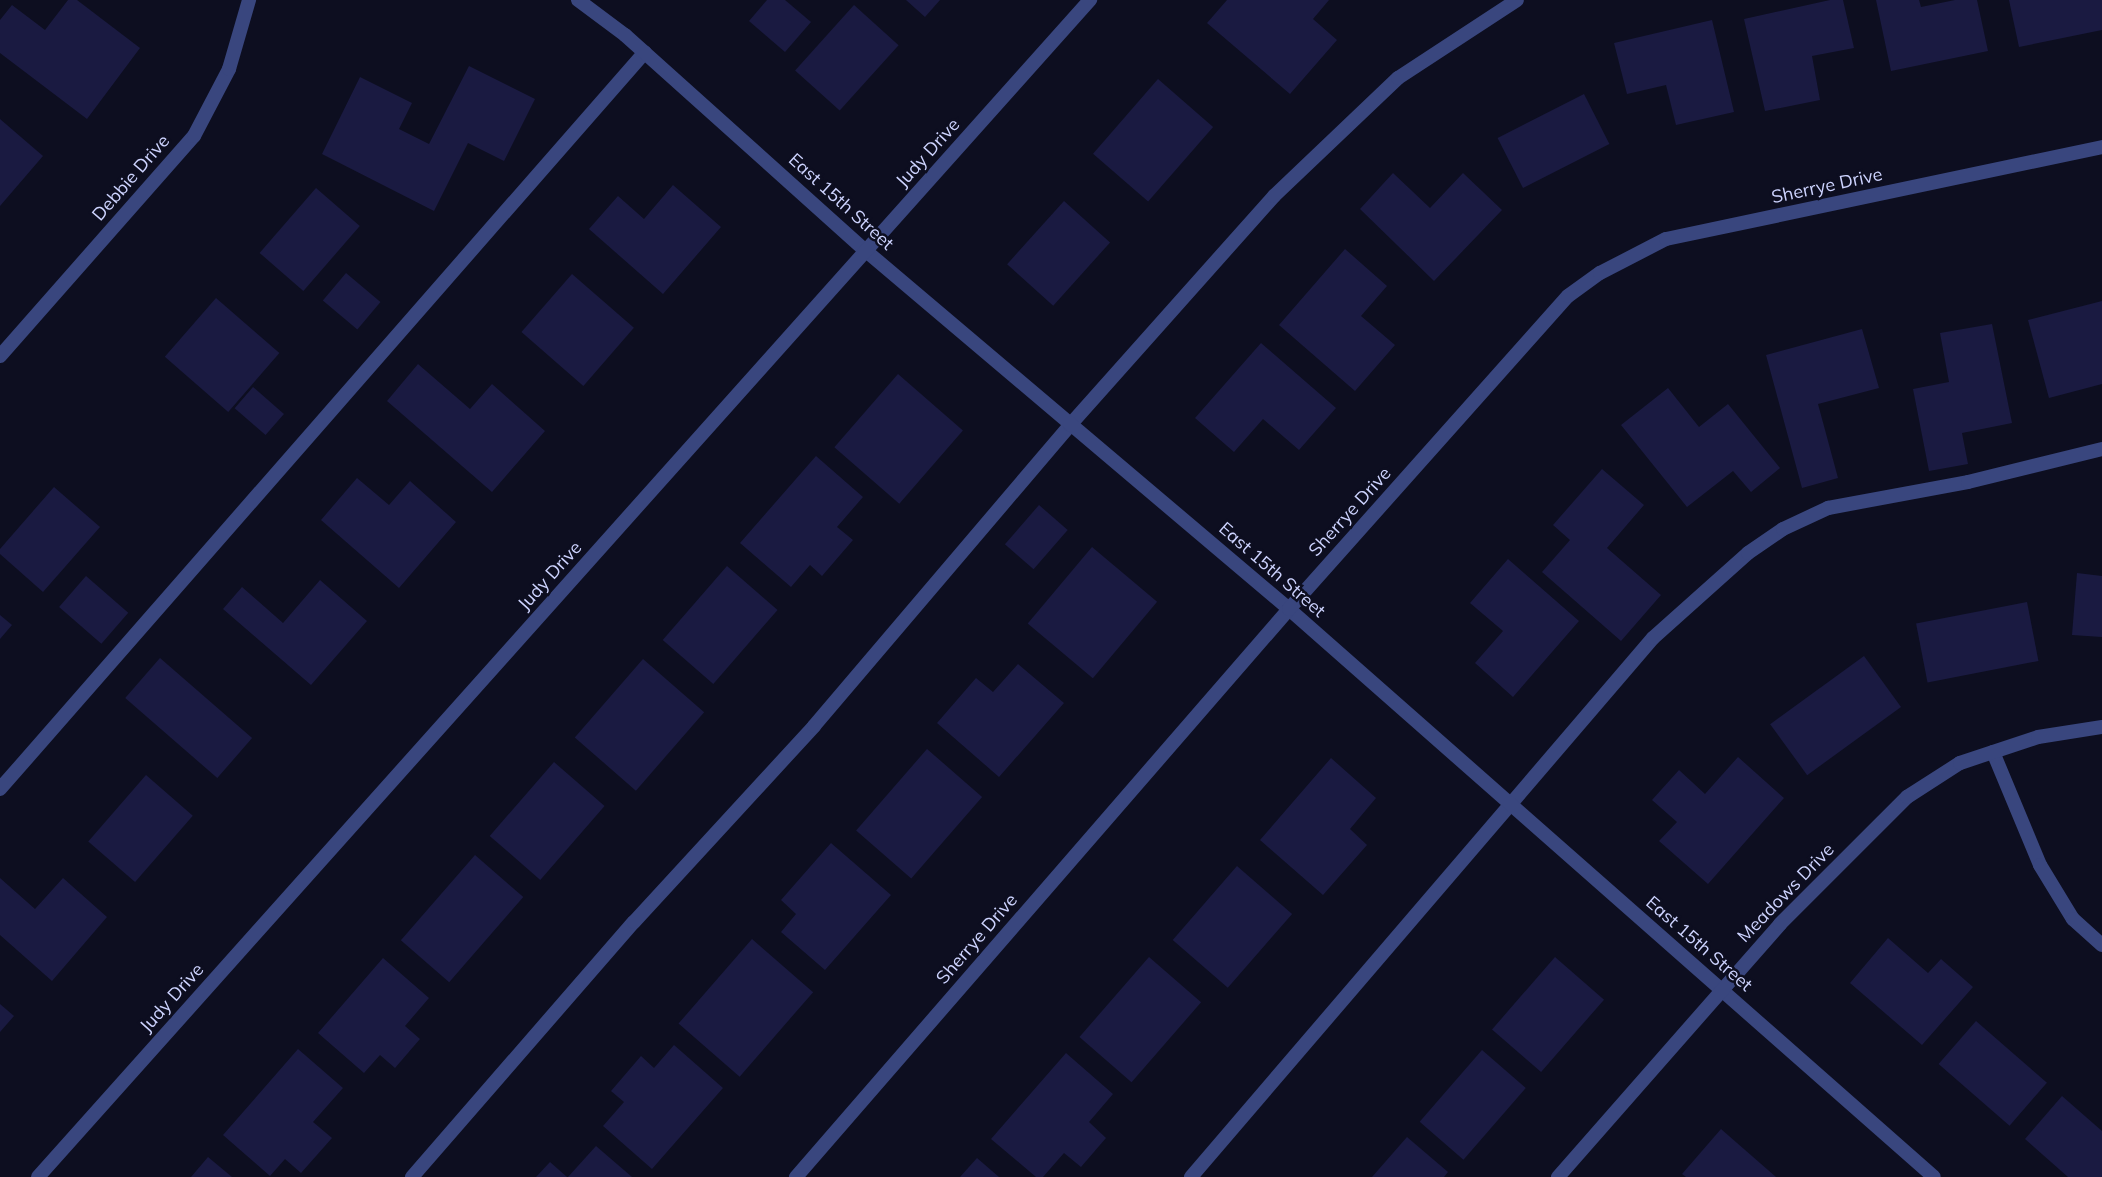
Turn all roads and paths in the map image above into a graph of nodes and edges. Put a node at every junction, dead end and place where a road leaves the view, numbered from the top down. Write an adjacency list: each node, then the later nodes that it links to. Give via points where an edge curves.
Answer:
1 (249, 0): 8 (street, Debbie Drive, via 229,69 194,135)
2 (578, 0): 5 (street, East 15th Street)
3 (1090, 0): 7 (street, Judy Drive)
4 (1517, 0): 9 (street, via 1388,87 1274,196)
5 (645, 52): 7 (street, East 15th Street); 14 (street)
6 (2102, 148): 11 (street, Sherrye Drive, via 1667,239 1600,273 1568,296)
7 (866, 251): 9 (street, East 15th Street); 18 (street, Judy Drive)
8 (0, 356)
9 (1070, 425): 11 (street, East 15th Street); 19 (street, via 814,726 634,922)
10 (2102, 449): 15 (street, via 1968,482 1828,508 1783,529 1748,553 1653,638)
11 (1289, 609): 15 (street, East 15th Street); 20 (street, Sherrye Drive)
12 (2102, 727): 13 (street, Meadows Drive, via 2038,737)
13 (1993, 752): 16 (street, via 2040,865 2073,919); 17 (street, Meadows Drive, via 1960,763 1906,797 1780,924)
14 (0, 789)
15 (1511, 806): 17 (street, East 15th Street); 21 (street)
16 (2102, 945)
17 (1723, 990): 22 (street, Meadows Drive); 23 (street, East 15th Street)
18 (38, 1177)
19 (412, 1177)
20 (796, 1177)
21 (1191, 1177)
22 (1558, 1177)
23 (1934, 1177)

